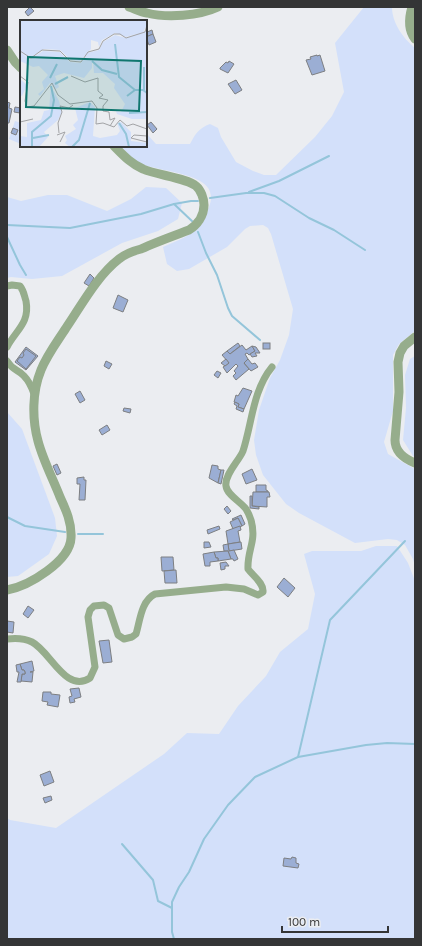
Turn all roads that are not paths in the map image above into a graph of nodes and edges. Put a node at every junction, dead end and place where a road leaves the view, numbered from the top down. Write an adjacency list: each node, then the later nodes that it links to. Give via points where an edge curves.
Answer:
1 (129, 7): 2 (street, via 162,15 196,14)
2 (218, 7)
3 (412, 7): 4 (street, via 409,23)
4 (415, 39)
5 (7, 50): 6 (street)
6 (20, 67)
7 (115, 147): 13 (street, via 133,165 143,170 196,186 204,201 202,215 189,230 130,253 110,267 47,357 40,370)
8 (7, 286): 10 (street, via 20,286 24,291 27,314 23,325)
9 (415, 337): 14 (street, via 404,346 398,362 399,392 395,444 400,454)
10 (7, 347)
11 (7, 361): 13 (street, via 11,367 25,376)
12 (272, 367): 16 (street, via 265,375 257,397 243,452 226,482 228,492 246,509 250,519 254,539 248,569 264,589 263,592 258,595 244,589 226,587 155,594 150,596 143,607 136,634 124,639 118,635 109,608 104,605 94,606 88,617 95,667 90,678 80,682 68,678 32,642 24,639)
13 (35, 396): 15 (street, via 34,416 38,441 69,518 70,547 67,553 38,577)
14 (415, 463)
15 (7, 590)
16 (7, 639)

